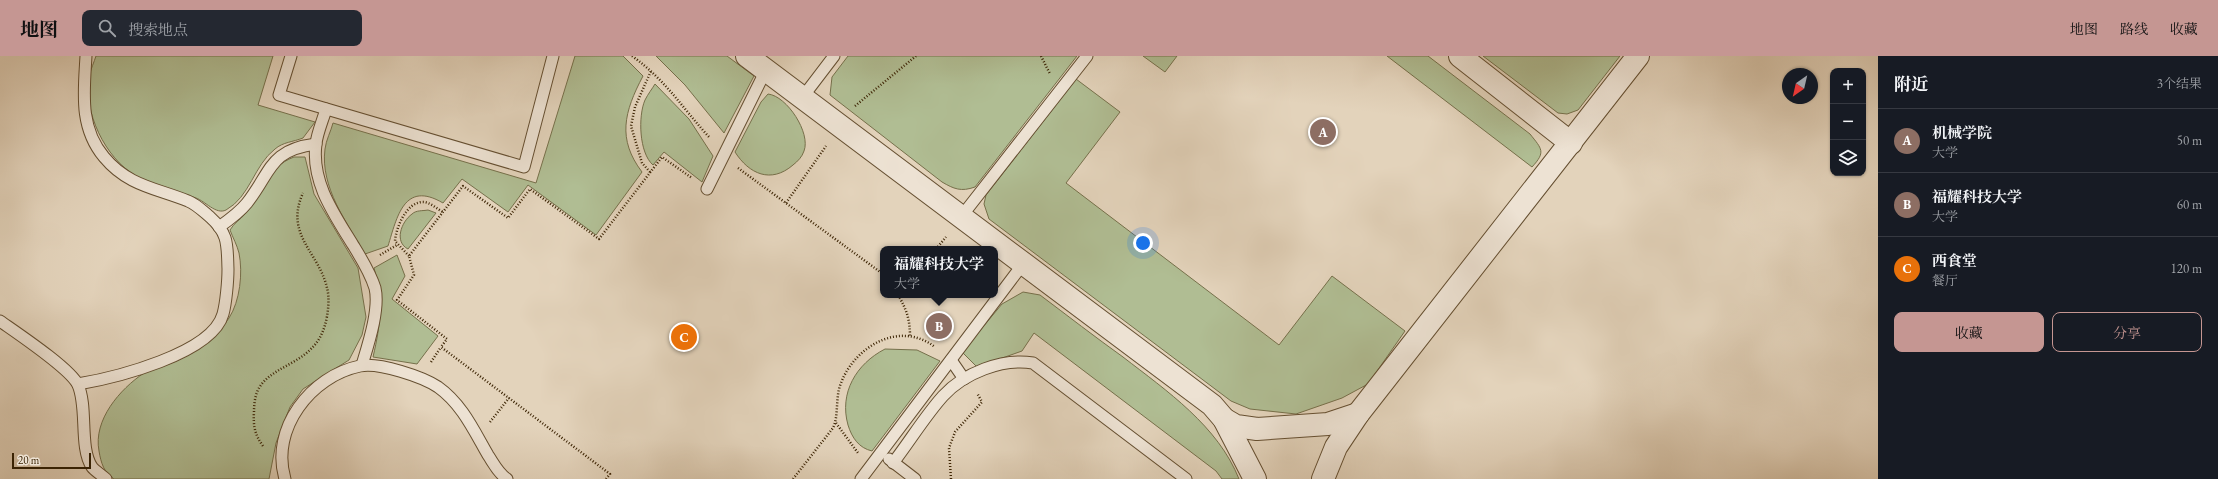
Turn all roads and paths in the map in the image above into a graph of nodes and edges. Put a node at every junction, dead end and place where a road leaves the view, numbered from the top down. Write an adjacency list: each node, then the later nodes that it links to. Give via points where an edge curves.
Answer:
1 (86, 56): 25 (lane, via 83,100 85,117 91,136 104,157 122,174 143,186 190,201)
2 (291, 56): 14 (lane, via 280,95)
3 (553, 56): 14 (lane, via 524,167)
4 (632, 56): 12 (path)
5 (747, 56): 11 (street)
6 (834, 56): 13 (lane)
7 (916, 56): 15 (path, via 852,109)
8 (1087, 56): 24 (lane)
9 (1460, 56): 16 (street)
10 (1638, 56): 16 (street)
11 (766, 70): 13 (street); 18 (lane)
12 (651, 72): 18 (path, via 685,107); 20 (path, via 635,107 631,126 642,163)
13 (802, 98): 15 (street)
14 (326, 109): 17 (lane)
15 (840, 126): 22 (path); 24 (street)
16 (1571, 143): 39 (street)
17 (316, 144): 19 (lane); 25 (lane, via 299,146 284,153 273,163 248,202)
18 (724, 155): 21 (lane); 22 (path, via 736,167)
19 (316, 164): 35 (lane, via 319,183 330,208 364,263 375,289 375,312); 45 (path, via 298,204 297,218 300,234 328,289 325,325 308,353 268,379 259,388 255,400 253,422 256,436 266,452)
20 (650, 172): 21 (path, via 662,157); 23 (path, via 599,239 530,189 508,218 463,186)
21 (707, 189)
22 (786, 203): 28 (path)
23 (443, 212): 26 (path); 26 (path, via 424,202 410,208 398,226 394,241)
24 (961, 217): 27 (street)
25 (219, 227): 37 (lane, via 224,233 228,275 223,315 214,328 199,341 155,364 124,375)
26 (409, 256): 38 (path, via 414,275 397,300 447,339 441,347)
27 (1023, 264): 29 (lane); 40 (street, via 1212,406)
28 (880, 272)
29 (998, 297)
30 (901, 298): 33 (path, via 910,320)
31 (998, 298): 34 (lane)
32 (0, 321): 37 (lane, via 60,366)
33 (910, 337): 34 (path, via 933,346); 41 (path, via 898,335 881,339 858,356 847,369 840,384)
34 (951, 360): 36 (lane); 43 (lane)
35 (362, 365): 42 (lane, via 416,375 438,387 464,414); 45 (lane, via 343,371 305,397 291,418 284,441)
36 (964, 379): 44 (lane, via 944,395); 54 (path, via 980,396 982,402 955,432 949,448); 55 (lane, via 997,365 1021,361 1033,363)
37 (78, 384): 47 (lane, via 83,402 87,451 92,466)
38 (509, 398): 42 (path); 50 (path, via 610,474)
39 (1358, 414): 40 (street, via 1328,424 1257,429 1236,426); 57 (street, via 1336,447)
40 (1224, 419): 56 (street)
41 (835, 422): 46 (path, via 853,447); 51 (path)
42 (478, 438): 49 (lane, via 495,468)
43 (881, 453): 44 (lane); 46 (lane)
44 (893, 463): 53 (lane)
45 (282, 464): 48 (lane)
46 (872, 465): 52 (lane)
47 (106, 479)
48 (285, 479)
49 (507, 479)
50 (606, 479)
51 (793, 479)
52 (862, 479)
53 (915, 479)
54 (951, 479)
55 (1186, 479)
56 (1255, 479)
57 (1323, 479)

